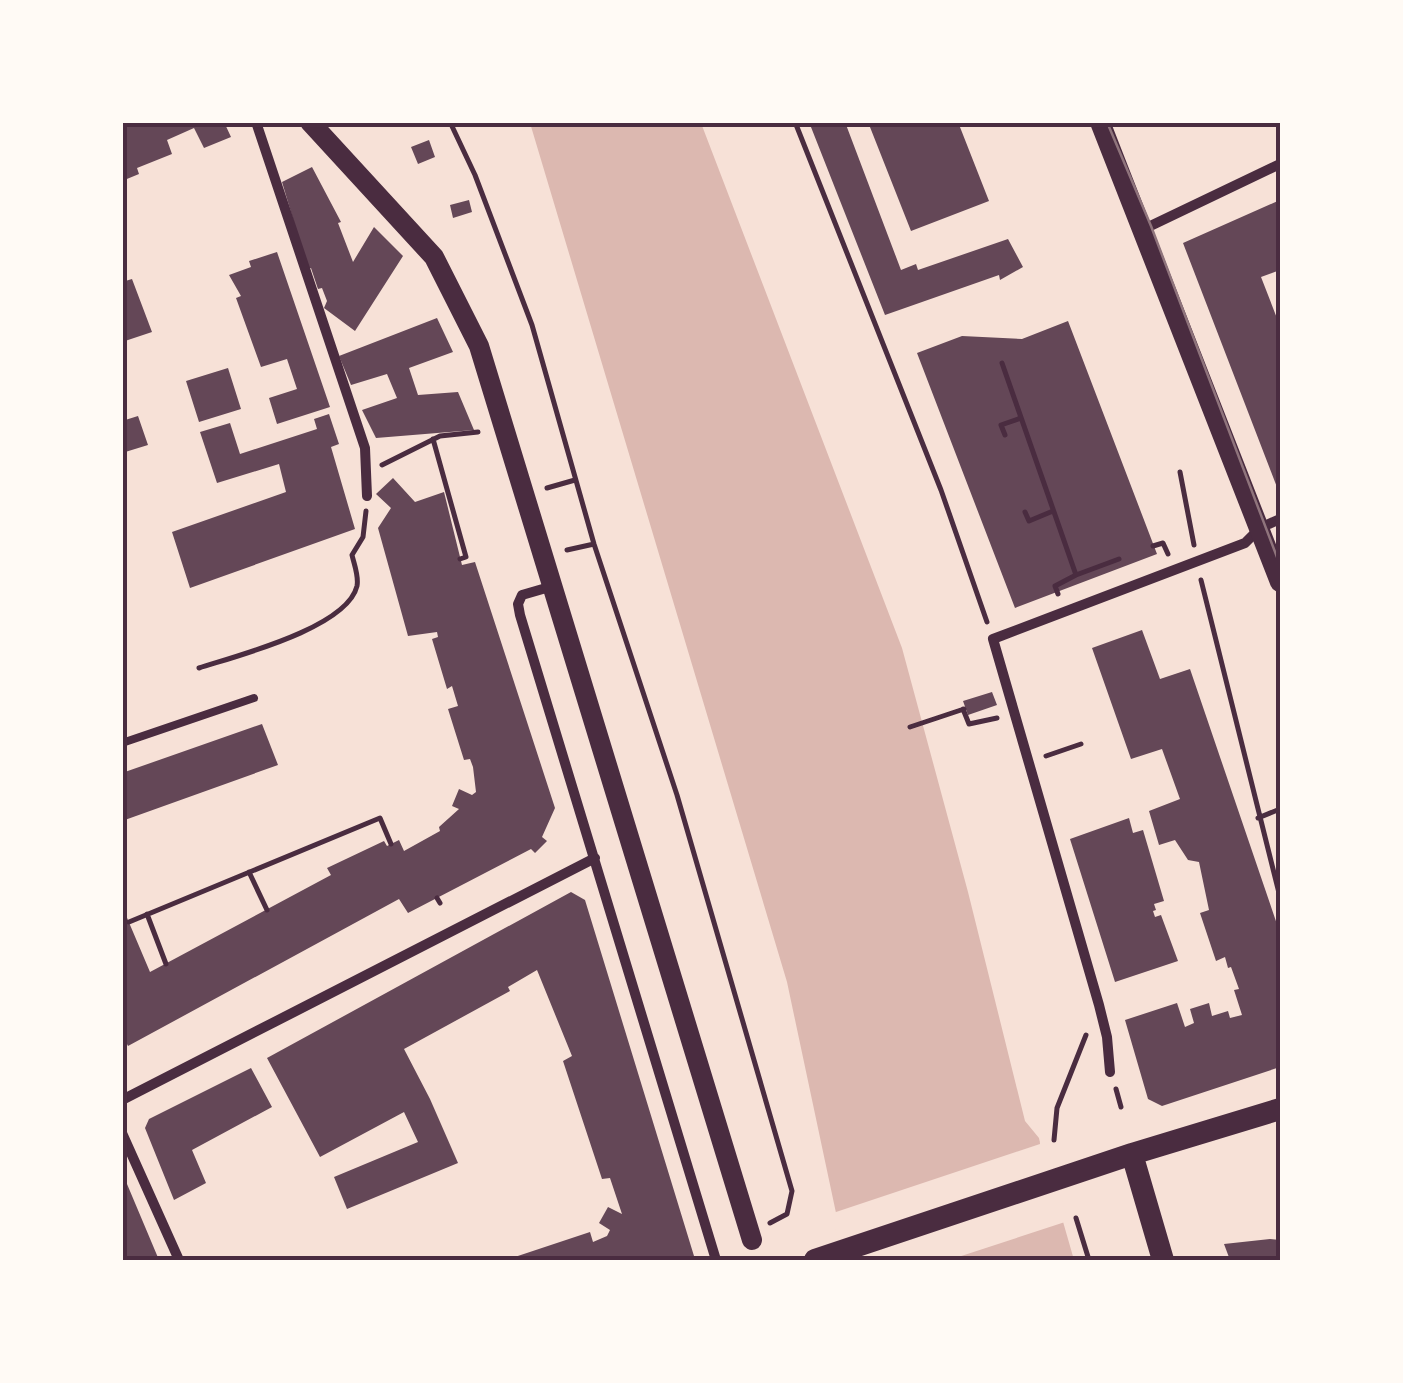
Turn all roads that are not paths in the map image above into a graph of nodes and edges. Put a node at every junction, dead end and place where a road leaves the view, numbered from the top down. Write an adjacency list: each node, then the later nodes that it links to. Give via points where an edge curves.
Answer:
1 (256, 122): 6 (street, via 365,448)
2 (310, 122): 10 (main road, via 434,257 459,302 480,346)
3 (1100, 122): 5 (main road)
4 (1280, 164): 5 (street)
5 (1144, 229): 8 (main road)
6 (368, 496)
7 (1280, 519): 8 (street)
8 (1260, 528): 9 (main road); 14 (street, via 1246,542 993,639 1096,992)
9 (1280, 582)
10 (554, 586): 13 (street, via 522,595 518,604); 19 (main road)
11 (254, 698): 12 (lane)
12 (122, 744)
13 (595, 858): 15 (street); 21 (street)
14 (1110, 1072)
15 (122, 1100)
16 (1280, 1109): 18 (main road)
17 (122, 1133): 20 (street)
18 (1132, 1154): 22 (main road); 23 (main road)
19 (752, 1240)
20 (179, 1260)
21 (716, 1260)
22 (815, 1260)
23 (1163, 1260)

